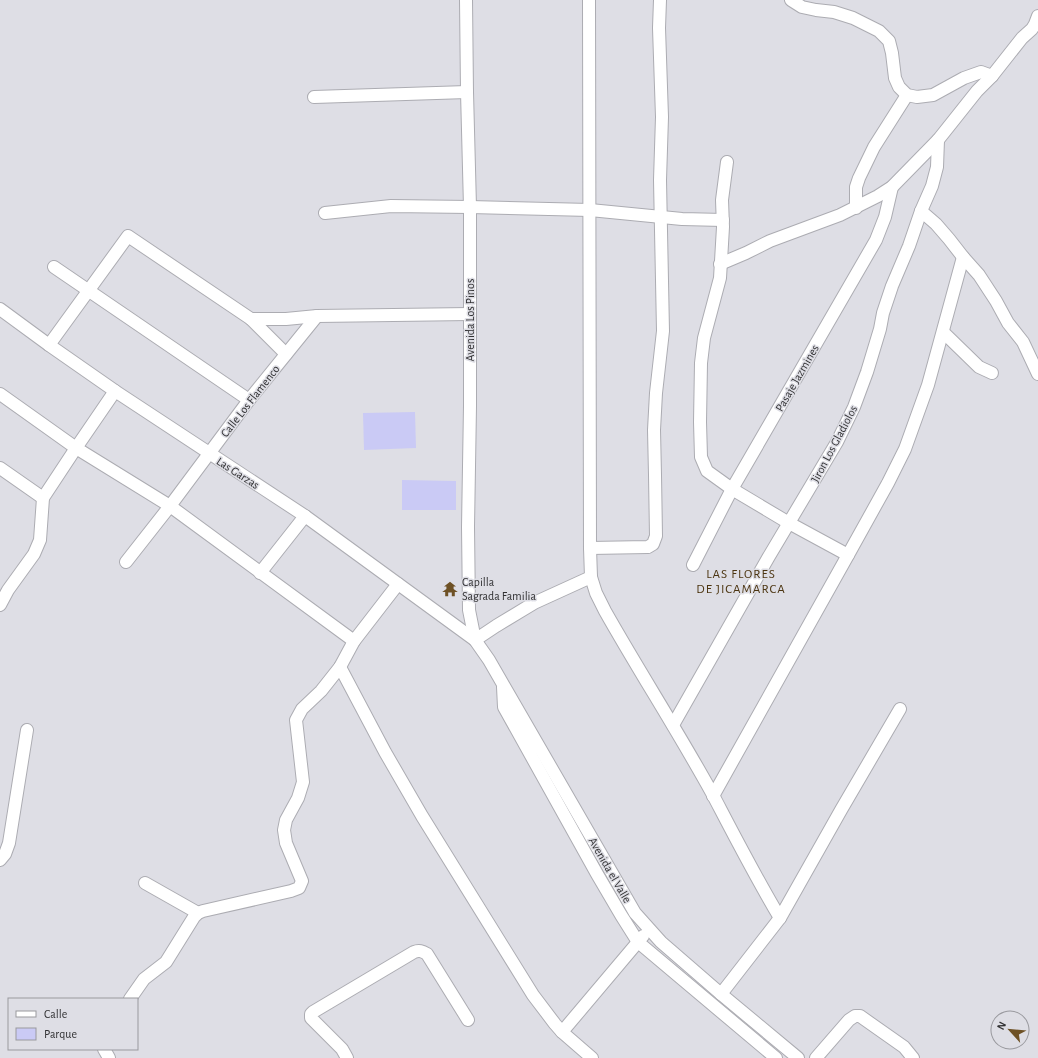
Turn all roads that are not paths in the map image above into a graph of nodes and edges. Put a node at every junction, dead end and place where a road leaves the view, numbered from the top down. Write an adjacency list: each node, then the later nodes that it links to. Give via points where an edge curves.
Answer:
1 (466, 0): 7 (street, Avenida Los Pinos)
2 (589, 0): 15 (street)
3 (660, 0): 18 (street)
4 (791, 0): 8 (street, via 802,7 834,12 879,30 889,41 895,78 899,87)
5 (1038, 16): 6 (street, via 1032,29)
6 (992, 76): 8 (street, via 981,72 933,95 917,97); 10 (street)
7 (467, 92): 9 (street); 13 (street, Avenida Los Pinos)
8 (907, 94): 14 (street, via 874,147 859,178 856,187)
9 (314, 97)
10 (938, 140): 12 (street); 16 (street, Jiron Los Gladiolos, via 937,167)
11 (727, 162): 19 (street, via 722,200)
12 (892, 187): 14 (street); 39 (street, Pasaje Jazmines, via 885,218 876,240)
13 (470, 207): 15 (street); 17 (street, via 391,206); 25 (street, Avenida Los Pinos)
14 (856, 208): 21 (street, via 770,241)
15 (590, 210): 18 (street); 44 (street)
16 (921, 210): 20 (street); 43 (street, Jiron Los Gladiolos, via 892,286 854,407 837,442)
17 (325, 213)
18 (660, 218): 19 (street); 44 (street, via 663,331 654,430 656,536 653,544 648,547)
19 (723, 220): 21 (street)
20 (963, 257): 28 (street); 32 (street, via 979,275 1008,323 1023,342)
21 (720, 264): 39 (street, via 720,278 700,363 701,457 707,471)
22 (54, 266): 23 (street)
23 (89, 290): 27 (street, via 128,236); 29 (street); 35 (street)
24 (0, 309): 29 (street, Las Garzas)
25 (470, 314): 26 (street); 53 (street, Avenida Los Pinos, via 469,610)
26 (316, 316): 27 (street); 30 (street, Calle Los Flamenco)
27 (250, 319): 30 (street)
28 (943, 332): 31 (street, via 979,366); 45 (street, via 928,385 905,449)
29 (49, 345): 33 (street, Las Garzas)
30 (286, 354): 35 (street, Calle Los Flamenco)
31 (992, 374)
32 (1038, 374)
33 (115, 391): 36 (street); 37 (street, Las Garzas)
34 (0, 394): 36 (street)
35 (249, 400): 37 (street, Calle Los Flamenco)
36 (76, 448): 40 (street); 41 (street)
37 (210, 454): 41 (street, Calle Los Flamenco); 42 (street, Las Garzas)
38 (0, 468): 40 (street)
39 (732, 489): 43 (street); 47 (street, Pasaje Jazmines)
40 (43, 498): 51 (street, via 40,540 34,554)
41 (170, 506): 46 (street, Calle Los Flamenco); 48 (street)
42 (305, 516): 48 (street); 50 (street, Las Garzas)
43 (788, 523): 45 (street); 58 (street, Jiron Los Gladiolos)
44 (590, 548): 49 (street)
45 (848, 555): 60 (street)
46 (126, 562)
47 (693, 565)
48 (260, 573): 54 (street)
49 (591, 577): 53 (street, via 534,604); 58 (street, via 605,611)
50 (398, 584): 53 (street, Las Garzas); 54 (street)
51 (4, 585): 52 (street)
52 (0, 605)
53 (474, 640): 56 (street, Avenida el Valle)
54 (354, 641): 55 (street)
55 (340, 667): 63 (street, via 321,691 302,708 296,720 303,782 284,830 286,843 302,881 298,888); 70 (street, via 422,816 533,995)
56 (503, 683): 65 (street, Avenida el Valle, via 635,914); 66 (street, via 504,707)
57 (900, 709): 64 (street)
58 (673, 725): 60 (street)
59 (27, 730): 61 (street, via 9,843)
60 (713, 796): 64 (street)
61 (0, 860)
62 (146, 883): 63 (street)
63 (198, 913): 68 (street, via 166,962 144,979)
64 (780, 918): 67 (street)
65 (649, 929): 66 (street); 67 (street, Avenida el Valle)
66 (638, 942): 70 (street); 73 (street)
67 (721, 994): 74 (street, Avenida el Valle)
68 (131, 998)
69 (468, 1020): 71 (street, via 427,954 423,951 414,952 311,1014 311,1018 342,1049)
70 (562, 1032): 72 (street)
71 (347, 1058)
72 (592, 1058)
73 (776, 1058)
74 (798, 1058)
75 (816, 1058): 76 (street, via 849,1020 860,1016 904,1047)
76 (913, 1058)

